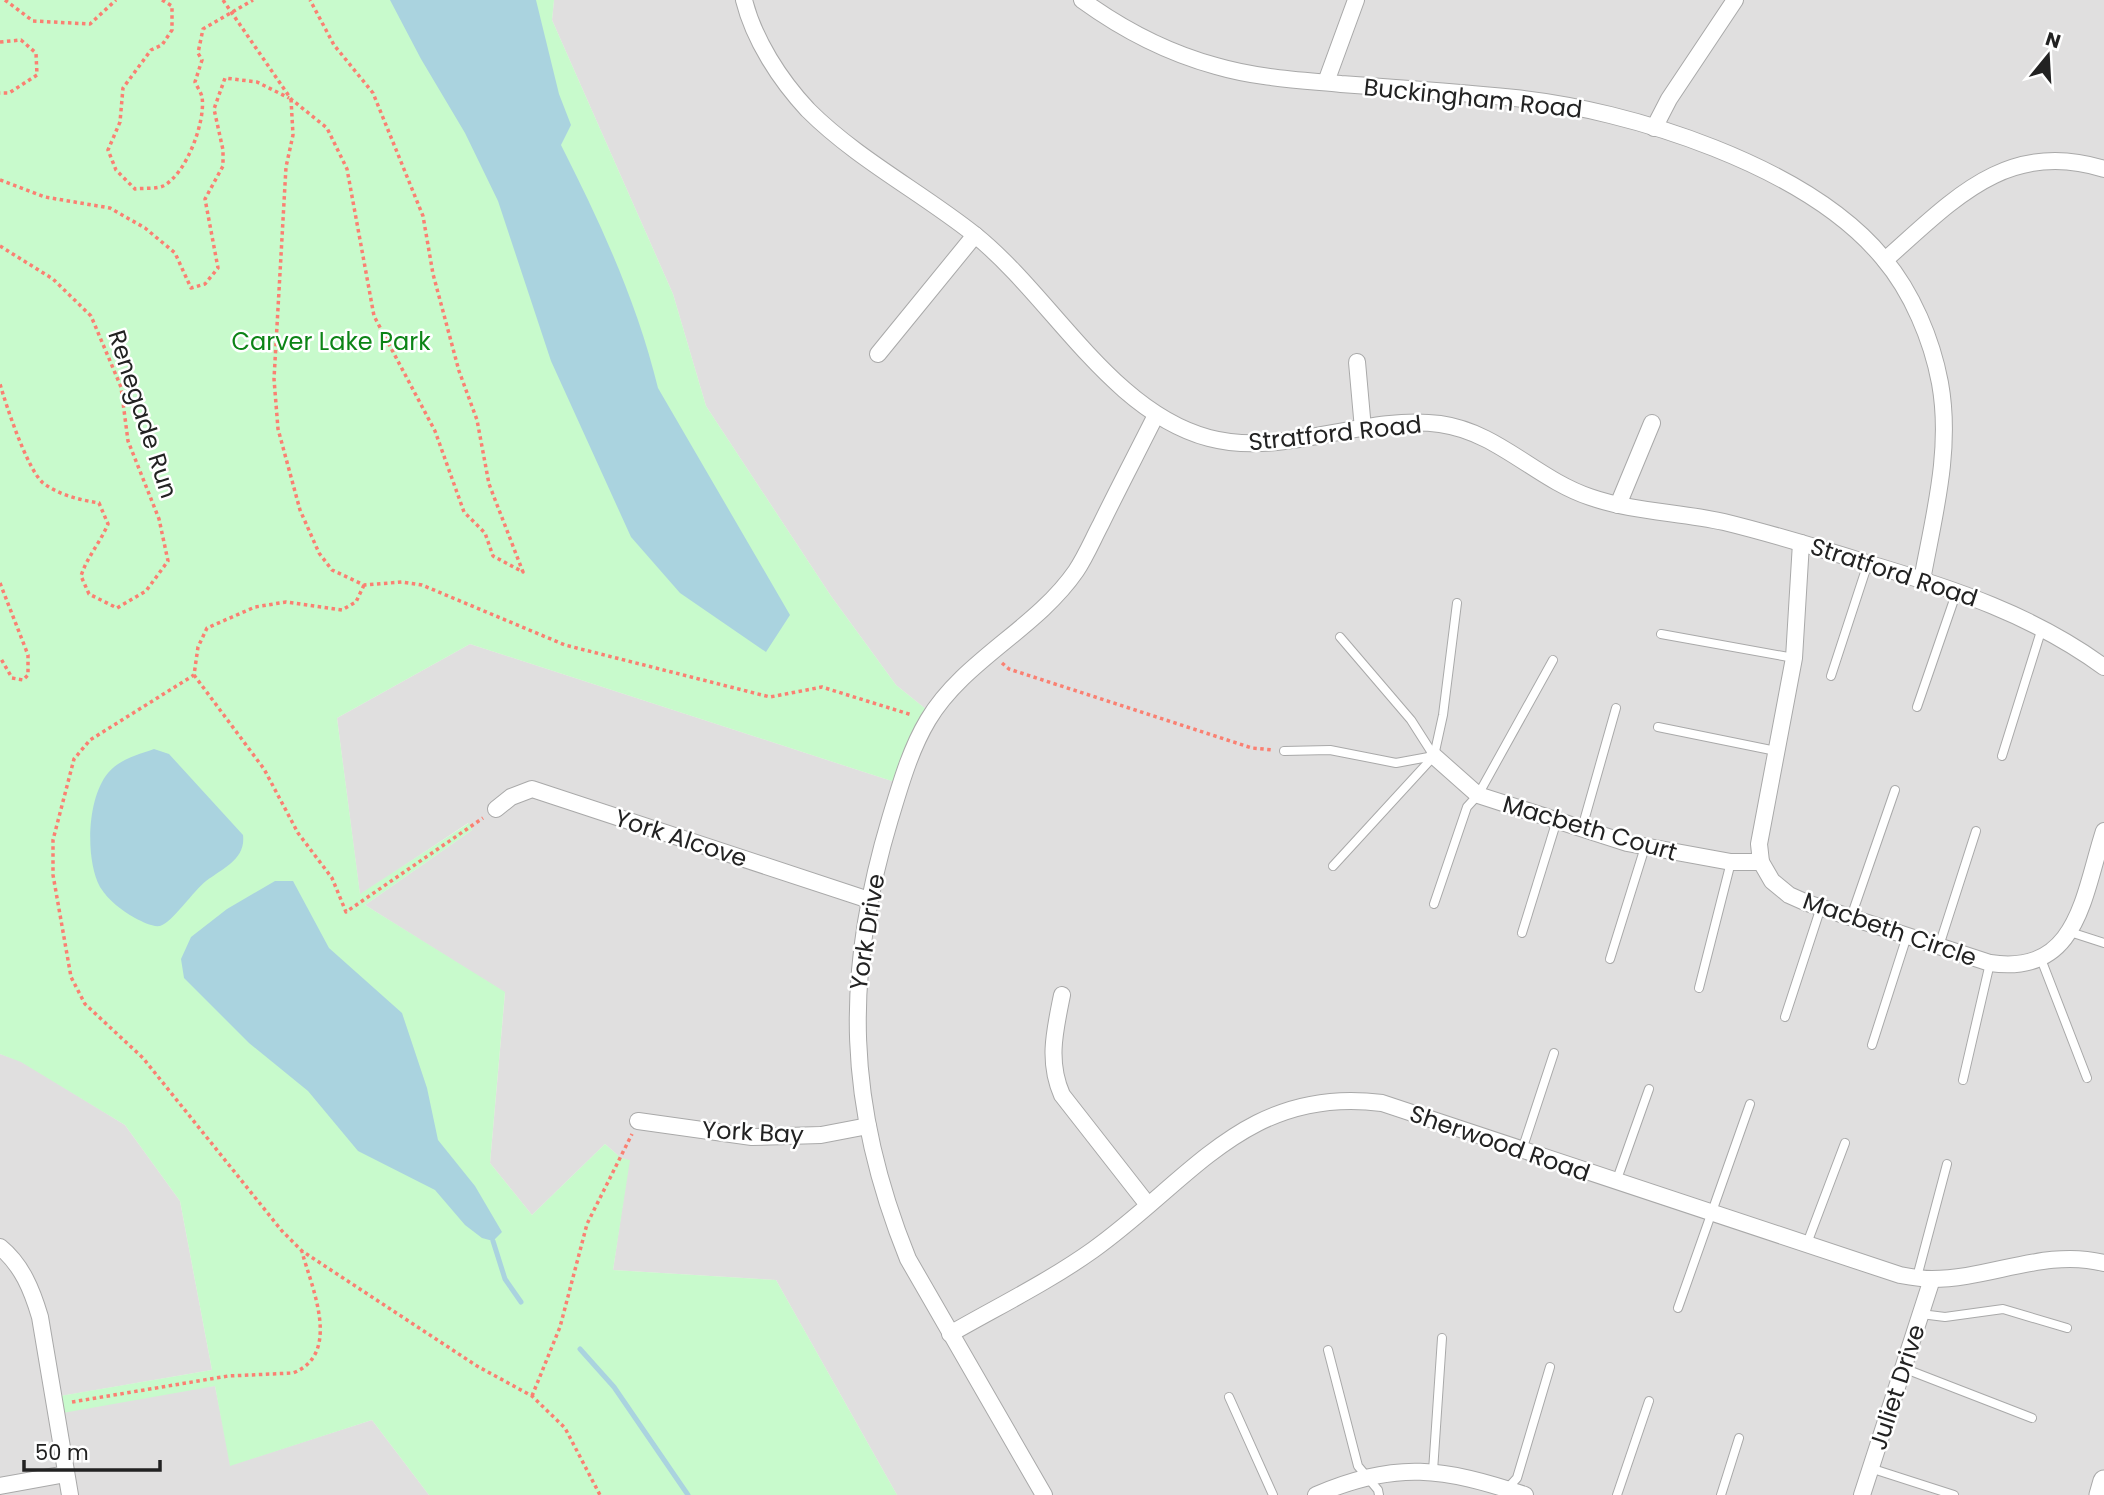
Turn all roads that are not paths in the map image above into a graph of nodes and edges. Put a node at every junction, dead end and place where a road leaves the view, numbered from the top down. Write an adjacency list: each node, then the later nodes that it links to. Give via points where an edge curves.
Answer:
1 (744, 0): 8 (street, Stratford Road, via 762,46 808,109)
2 (1082, 0): 5 (street, Buckingham Road, via 1143,37 1193,59 1249,73)
3 (1356, 0): 5 (street)
4 (1735, 0): 6 (street)
5 (1326, 82): 6 (street, Buckingham Road, via 1517,98)
6 (1654, 128): 9 (street, Buckingham Road, via 1729,156 1824,204)
7 (2104, 169): 9 (street, via 2066,161 2012,166 1961,194)
8 (975, 235): 10 (street); 12 (street, Stratford Road, via 1132,398)
9 (1885, 260): 18 (street, Buckingham Road, via 1917,313 1931,349 1943,405 1940,484)
10 (878, 354)
11 (1357, 362): 14 (street)
12 (1156, 415): 14 (street, Stratford Road, via 1208,437 1237,443); 46 (street, York Drive, via 1077,570 1039,614 951,690 927,720 901,784)
13 (1651, 423): 15 (street)
14 (1363, 429): 15 (street, Stratford Road, via 1414,422 1468,429 1585,496)
15 (1618, 505): 16 (street, Stratford Road, via 1696,517)
16 (1801, 543): 17 (street, Stratford Road); 24 (street)
17 (1868, 563): 18 (street, Stratford Road); 27 (lane)
18 (1922, 580): 19 (street, Stratford Road)
19 (1957, 591): 21 (street, Stratford Road); 28 (lane)
20 (1457, 603): 33 (lane)
21 (2042, 628): 26 (street, Stratford Road); 34 (lane)
22 (1661, 634): 24 (lane)
23 (1340, 637): 33 (lane, via 1411,720)
24 (1794, 658): 32 (street)
25 (1553, 660): 36 (lane)
26 (2104, 667)
27 (1831, 676)
28 (1917, 707)
29 (1616, 708): 39 (lane)
30 (1658, 727): 32 (lane)
31 (1284, 751): 33 (lane, via 1330,750 1396,763)
32 (1776, 751): 44 (street, via 1760,830)
33 (1434, 756): 36 (street, Macbeth Court); 45 (lane)
34 (2002, 756)
35 (1895, 790): 49 (lane)
36 (1478, 795): 38 (street, Macbeth Court); 47 (lane, via 1467,807)
37 (496, 809): 46 (street, York Alcove, via 532,789)
38 (1557, 820): 39 (street, Macbeth Court); 51 (lane)
39 (1582, 828): 42 (street, Macbeth Court)
40 (1976, 831): 54 (lane)
41 (2102, 842): 50 (street)
42 (1645, 847): 43 (street, Macbeth Court); 55 (lane)
43 (1731, 862): 44 (street, Macbeth Court); 58 (lane)
44 (1761, 862): 48 (street, Macbeth Circle, via 1789,895)
45 (1333, 866)
46 (869, 900): 68 (street, York Drive, via 856,1002)
47 (1434, 904)
48 (1821, 907): 49 (street, Macbeth Circle); 60 (lane)
49 (1851, 917): 52 (street, Macbeth Circle)
50 (2070, 932): 53 (lane); 56 (street, via 2061,946)
51 (1522, 933)
52 (1908, 936): 54 (street, Macbeth Circle); 61 (lane)
53 (2104, 943)
54 (1940, 946): 57 (street, Macbeth Circle)
55 (1610, 959)
56 (2041, 959): 57 (street, Macbeth Circle, via 2011,966); 63 (lane)
57 (1990, 963): 64 (lane)
58 (1699, 988)
59 (1062, 995): 73 (street, via 1051,1066 1054,1079)
60 (1785, 1017)
61 (1872, 1045)
62 (1554, 1053): 70 (lane)
63 (2087, 1078)
64 (1963, 1080)
65 (1649, 1089): 72 (lane)
66 (1750, 1104): 74 (lane)
67 (638, 1121): 68 (street, York Bay, via 752,1137 821,1135)
68 (867, 1126): 82 (street, York Drive, via 891,1219)
69 (1845, 1143): 75 (lane)
70 (1522, 1150): 72 (street, Sherwood Road); 73 (street, Sherwood Road, via 1382,1104 1349,1099 1319,1102 1226,1140)
71 (1948, 1164): 78 (lane)
72 (1616, 1182): 74 (street, Sherwood Road)
73 (1147, 1205): 82 (street, Sherwood Road, via 1094,1249)
74 (1711, 1214): 75 (street, Sherwood Road); 79 (lane)
75 (1806, 1246): 78 (street, Sherwood Road, via 1875,1269)
76 (0, 1247): 93 (street, via 19,1265 33,1293)
77 (2104, 1263): 78 (street, Sherwood Road, via 2048,1261)
78 (1924, 1278): 80 (street, Juliet Drive)
79 (1678, 1308)
80 (1921, 1314): 81 (lane, via 1945,1317 2003,1309); 86 (street, Juliet Drive)
81 (2067, 1328)
82 (950, 1334): 99 (street, York Drive)
83 (1442, 1338): 92 (lane)
84 (1328, 1350): 94 (lane, via 1358,1466)
85 (1550, 1367): 97 (lane, via 1517,1478)
86 (1903, 1368): 89 (lane); 91 (street, Juliet Drive)
87 (1229, 1397): 100 (lane)
88 (1649, 1401): 104 (lane)
89 (2032, 1418)
90 (1739, 1438): 105 (lane)
91 (1870, 1468): 106 (street, Juliet Drive); 107 (lane)
92 (1433, 1471): 94 (street); 97 (street, via 1458,1474)
93 (66, 1474): 96 (street); 98 (street)
94 (1366, 1477): 101 (street); 102 (lane)
95 (2104, 1481): 108 (street)
96 (0, 1486)
97 (1504, 1492): 103 (street)
98 (70, 1495)
99 (1044, 1495)
100 (1273, 1495)
101 (1316, 1495)
102 (1379, 1495)
103 (1525, 1495)
104 (1617, 1495)
105 (1721, 1495)
106 (1862, 1495)
107 (1954, 1495)
108 (2099, 1495)

